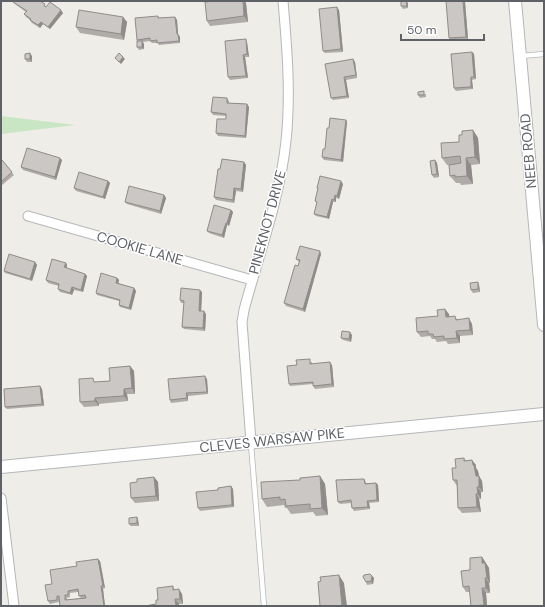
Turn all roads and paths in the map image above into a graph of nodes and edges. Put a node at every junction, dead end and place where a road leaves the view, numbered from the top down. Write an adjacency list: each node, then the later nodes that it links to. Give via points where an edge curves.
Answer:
1 (283, 1): 6 (street, PINEKNOT DRIVE, via 289,70 286,142 274,203)
2 (514, 1): 4 (street, NEEB ROAD)
3 (544, 54): 4 (lane)
4 (520, 56): 7 (street, NEEB ROAD)
5 (28, 216): 6 (street, COOKIE LANE)
6 (252, 280): 9 (street, PINEKNOT DRIVE, via 242,322)
7 (544, 325)
8 (544, 414): 9 (street, CLEVES WARSAW PIKE)
9 (251, 442): 10 (street, CLEVES WARSAW PIKE); 13 (lane)
10 (1, 467)
11 (1, 498): 12 (street)
12 (14, 606)
13 (264, 606)

